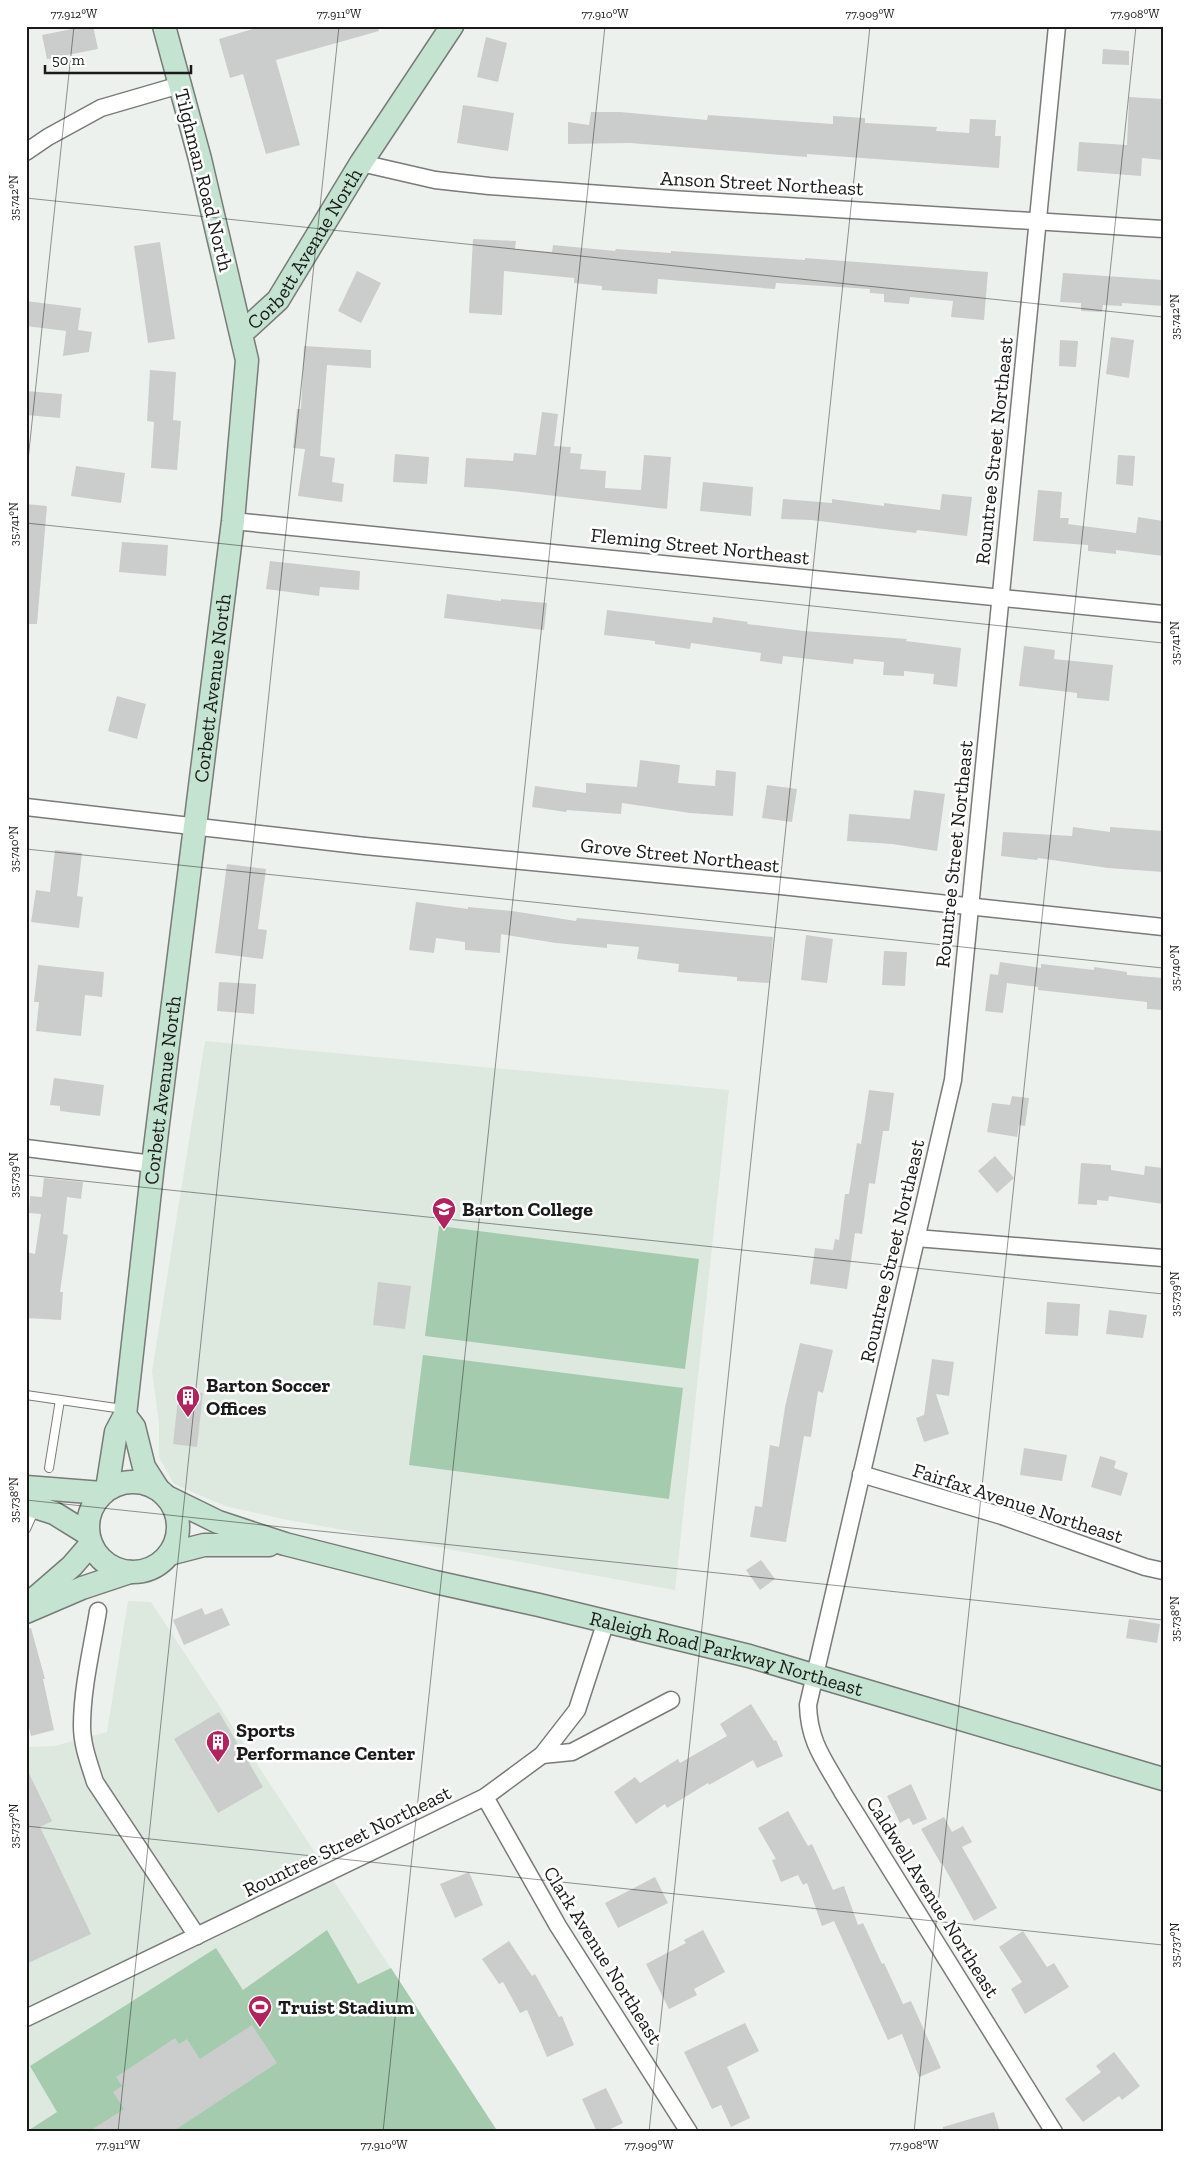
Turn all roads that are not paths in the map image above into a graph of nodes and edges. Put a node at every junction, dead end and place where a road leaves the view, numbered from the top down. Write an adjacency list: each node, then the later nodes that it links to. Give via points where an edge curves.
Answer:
1 (164, 26): 4 (street, Tilghman Road North)
2 (452, 26): 6 (street, Corbett Avenue North)
3 (1057, 26): 7 (street, Rountree Street Northeast)
4 (180, 85): 5 (street, via 101,108 48,136); 9 (street, Tilghman Road North)
5 (26, 152)
6 (361, 163): 7 (street, Anson Street Northeast, via 435,180 489,186); 9 (street, Corbett Avenue North, via 278,300)
7 (1039, 220): 8 (street, Anson Street Northeast); 11 (street, Rountree Street Northeast)
8 (1163, 229)
9 (242, 333): 10 (street, Corbett Avenue North, via 248,360)
10 (234, 521): 11 (street, Fleming Street Northeast); 14 (street, Corbett Avenue North)
11 (1001, 598): 12 (street, Fleming Street Northeast); 15 (street, Rountree Street Northeast)
12 (1163, 614)
13 (26, 807): 14 (street, Grove Street Northeast)
14 (194, 828): 15 (street, Grove Street Northeast); 18 (street, Corbett Avenue North)
15 (970, 907): 16 (street, Grove Street Northeast); 19 (street, Rountree Street Northeast, via 953,1080)
16 (1163, 927)
17 (26, 1148): 18 (street)
18 (152, 1164): 23 (street, Corbett Avenue North)
19 (916, 1238): 20 (street); 25 (street, Rountree Street Northeast)
20 (1163, 1258)
21 (26, 1395): 22 (lane)
22 (60, 1400): 23 (lane); 24 (lane)
23 (125, 1412): 26 (street, Corbett Avenue North, via 116,1432); 27 (street, via 134,1427 144,1467)
24 (49, 1468)
25 (861, 1474): 33 (street, Fairfax Avenue Northeast, via 1002,1516); 38 (street, Rountree Street Northeast)
26 (104, 1491): 27 (street, via 132,1481 145,1483); 28 (street); 30 (street, via 92,1505 88,1519)
27 (163, 1494): 31 (street, Raleigh Road Parkway Northeast, via 218,1522); 32 (street, via 176,1512 179,1526)
28 (29, 1507): 29 (lane); 30 (street, via 54,1513)
29 (26, 1529)
30 (90, 1539): 34 (street, via 102,1560); 35 (street, via 72,1566)
31 (285, 1544): 32 (street, Raleigh Road Parkway Northeast, via 204,1545); 37 (street, Raleigh Road Parkway Northeast)
32 (169, 1554): 34 (street, via 145,1570)
33 (1163, 1571)
34 (130, 1572): 35 (street)
35 (29, 1603)
36 (98, 1611): 43 (street, via 82,1726 86,1755 95,1782)
37 (606, 1621): 38 (street, Raleigh Road Parkway Northeast); 40 (street, Rountree Street Northeast, via 577,1710)
38 (815, 1674): 41 (street, Raleigh Road Parkway Northeast); 46 (street, Caldwell Avenue Northeast, via 808,1705 812,1739)
39 (671, 1700): 40 (street, via 572,1752)
40 (542, 1755): 42 (street, Rountree Street Northeast)
41 (1163, 1779)
42 (485, 1797): 43 (street, Rountree Street Northeast); 45 (street, Clark Avenue Northeast, via 558,1926)
43 (198, 1936): 44 (street, Rountree Street Northeast)
44 (26, 2018)
45 (689, 2132)
46 (1054, 2132)

